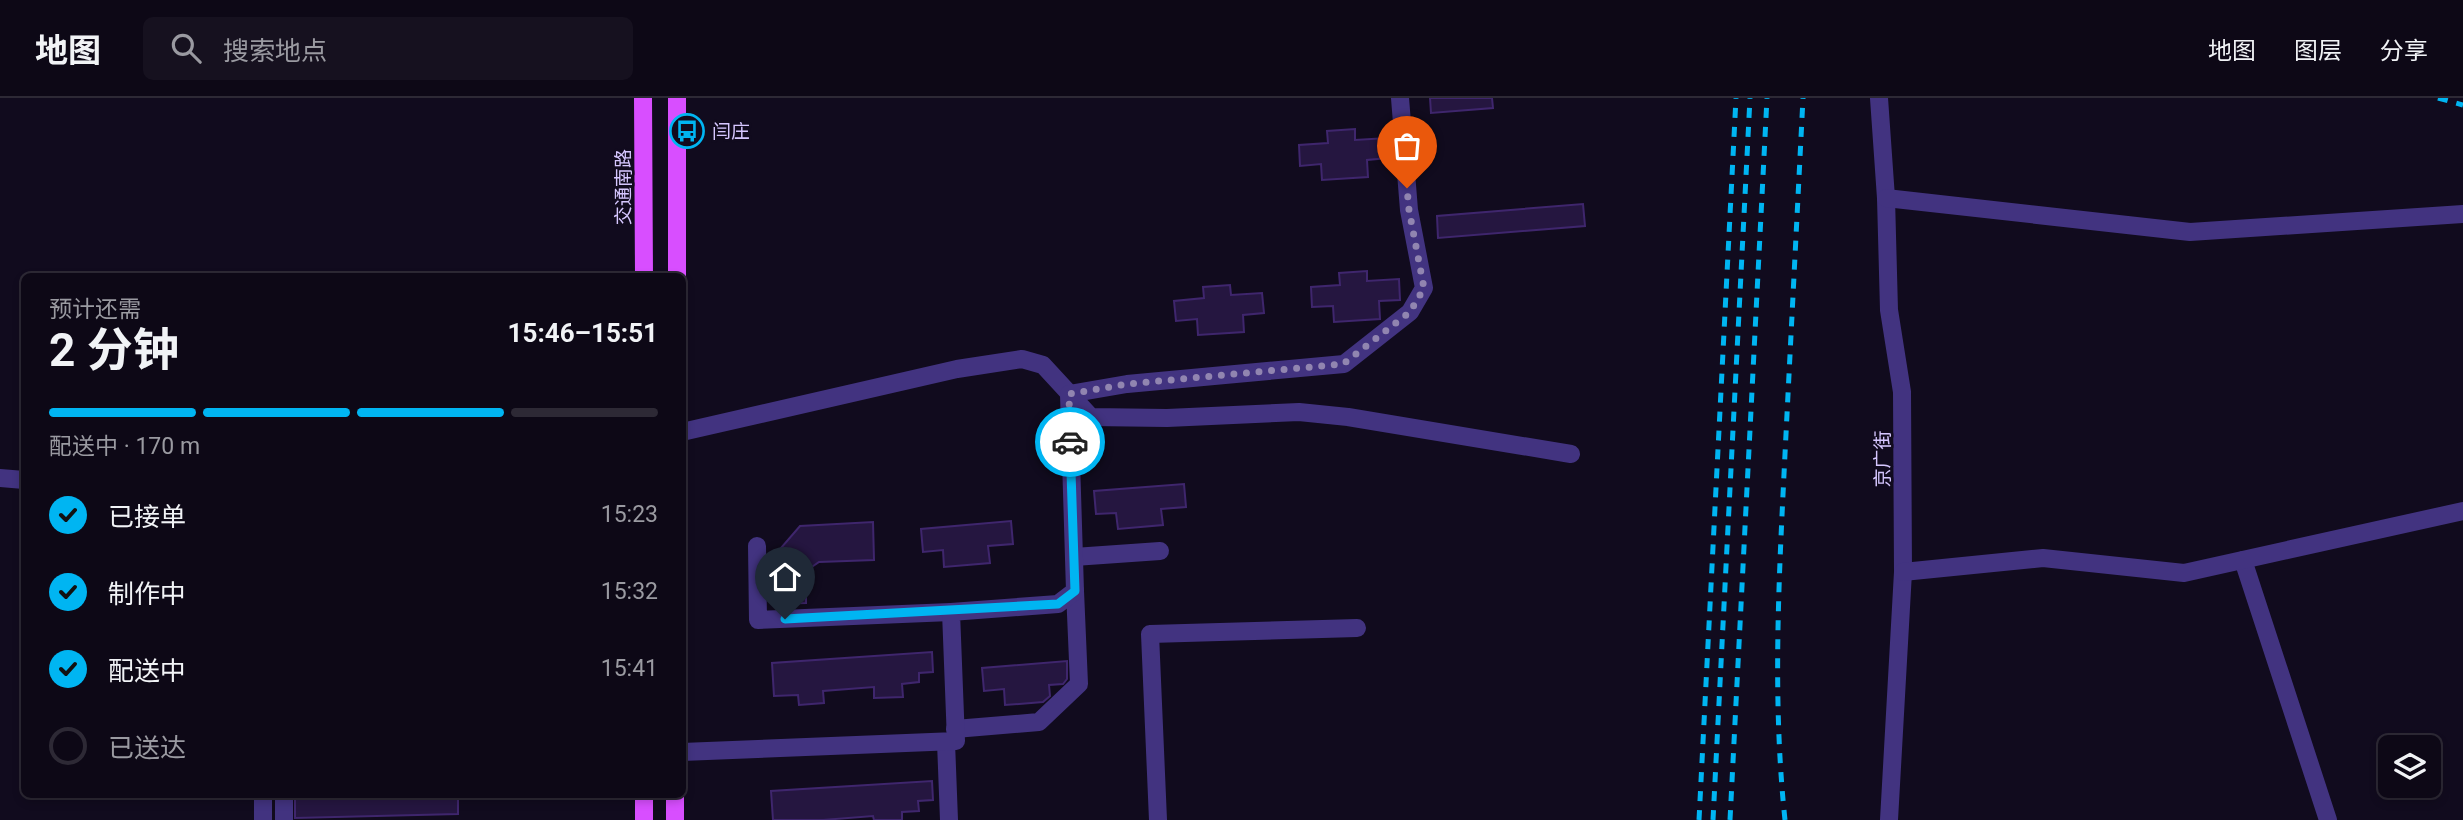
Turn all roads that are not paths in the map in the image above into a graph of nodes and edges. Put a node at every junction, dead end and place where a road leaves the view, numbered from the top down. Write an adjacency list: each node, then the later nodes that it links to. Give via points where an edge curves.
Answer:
1 (643, 98): 7 (main road, 交通南路)
2 (677, 98): 8 (main road)
3 (1400, 98): 9 (street, via 1409,210 1424,288 1410,312 1343,364 1127,384)
4 (1879, 98): 5 (street, 京广街)
5 (1886, 198): 6 (street, via 2190,232); 19 (street, 京广街, via 1889,310 1902,392)
6 (2463, 214)
7 (645, 273)
8 (677, 273)
9 (1069, 394): 10 (street, via 1043,365 1022,359 957,369); 11 (street, via 1091,417 1299,412); 17 (street)
10 (686, 431)
11 (1571, 454)
12 (0, 478): 13 (street)
13 (21, 480)
14 (2463, 511): 18 (street)
15 (757, 545): 21 (street, via 758,620)
16 (1160, 551): 17 (street)
17 (1074, 557): 20 (street)
18 (2243, 560): 19 (street, via 2183,573 2043,558); 36 (street)
19 (1903, 572): 35 (street, 京广街)
20 (1075, 591): 21 (street, via 1058,604); 23 (street, via 1079,684 1039,722)
21 (951, 612): 23 (street)
22 (1357, 628): 34 (street, via 1150,634)
23 (951, 735): 24 (street); 33 (street)
24 (686, 752)
25 (263, 798): 29 (street)
26 (284, 798): 30 (street)
27 (644, 798): 31 (main road)
28 (675, 798): 32 (main road)
29 (263, 820)
30 (284, 820)
31 (644, 820)
32 (675, 820)
33 (949, 820)
34 (1158, 820)
35 (1889, 820)
36 (2328, 820)

